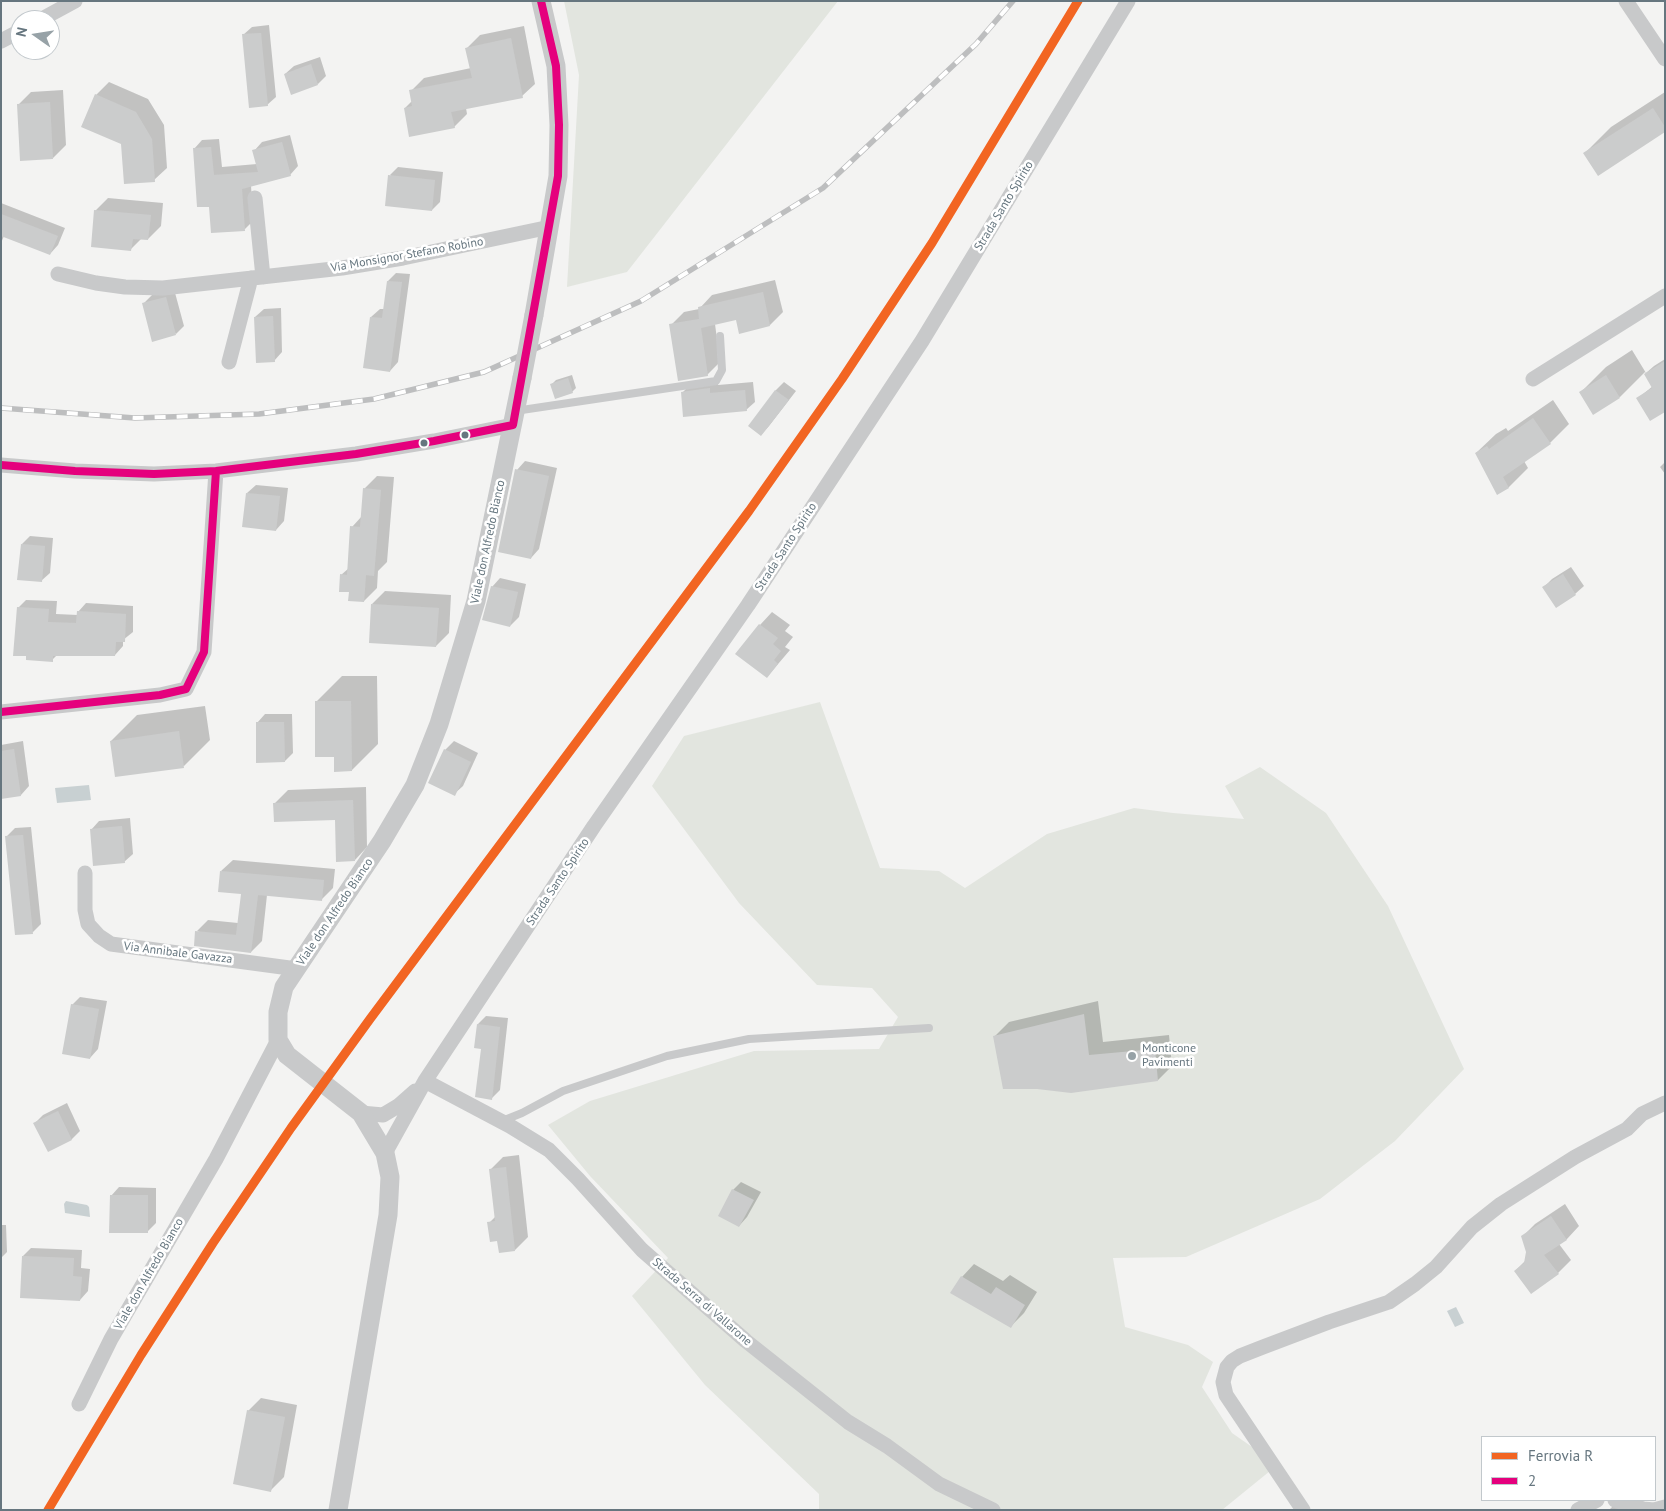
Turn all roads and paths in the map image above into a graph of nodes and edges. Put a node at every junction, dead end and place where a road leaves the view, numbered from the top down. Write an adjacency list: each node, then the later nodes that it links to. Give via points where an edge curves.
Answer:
1 (75, 1): 5 (street)
2 (541, 1): 8 (street, Viale don Alfredo Bianco, via 556,66 559,125 558,176)
3 (1128, 1): 23 (street, Strada Santo Spirito, via 922,341 748,605 594,826)
4 (1626, 1): 6 (street)
5 (58, 10)
6 (1665, 59)
7 (255, 198): 10 (street)
8 (550, 227): 10 (street, Via Monsignor Stefano Robino, via 342,268); 15 (street, Viale don Alfredo Bianco, bridge)
9 (58, 274): 10 (street, Via Monsignor Stefano Robino, via 96,283 153,288)
10 (257, 277): 13 (street)
11 (1665, 296): 14 (street)
12 (720, 336): 15 (lane, via 722,370 716,381)
13 (229, 362)
14 (1533, 379)
15 (514, 418): 17 (street, via 434,441); 20 (street, Viale don Alfredo Bianco, via 476,601 439,724 410,793 382,842)
16 (1, 465): 17 (street, via 154,474)
17 (216, 471): 18 (street, via 204,652 186,690)
18 (1, 712)
19 (84, 873): 20 (street, Via Annibale Gavazza, via 88,924 111,944)
20 (297, 969): 22 (street, Viale don Alfredo Bianco, via 284,987 278,1012)
21 (929, 1028): 26 (lane, via 749,1039 676,1054 563,1091)
22 (278, 1040): 25 (street, via 287,1056); 28 (street, Viale don Alfredo Bianco, via 216,1159 111,1339)
23 (425, 1081): 25 (street, Strada Santo Spirito, via 384,1115); 26 (street, Strada Serra di Vallarone); 27 (street, Strada Santo Spirito)
24 (1665, 1103): 34 (street, via 1642,1114 1627,1129 1575,1157 1501,1204 1472,1226 1436,1267 1389,1302 1240,1356 1226,1367 1222,1382 1226,1395)
25 (361, 1113): 27 (street)
26 (500, 1122): 33 (street, Strada Serra di Vallarone, via 549,1150 642,1250 709,1310 817,1398 939,1484)
27 (386, 1159): 32 (street, via 390,1178 388,1216)
28 (79, 1404)
29 (1595, 1501): 35 (street)
30 (1619, 1501): 31 (street, via 1643,1509)
31 (1665, 1507)
32 (338, 1510)
33 (993, 1510)
34 (1303, 1510)
35 (1578, 1510)

